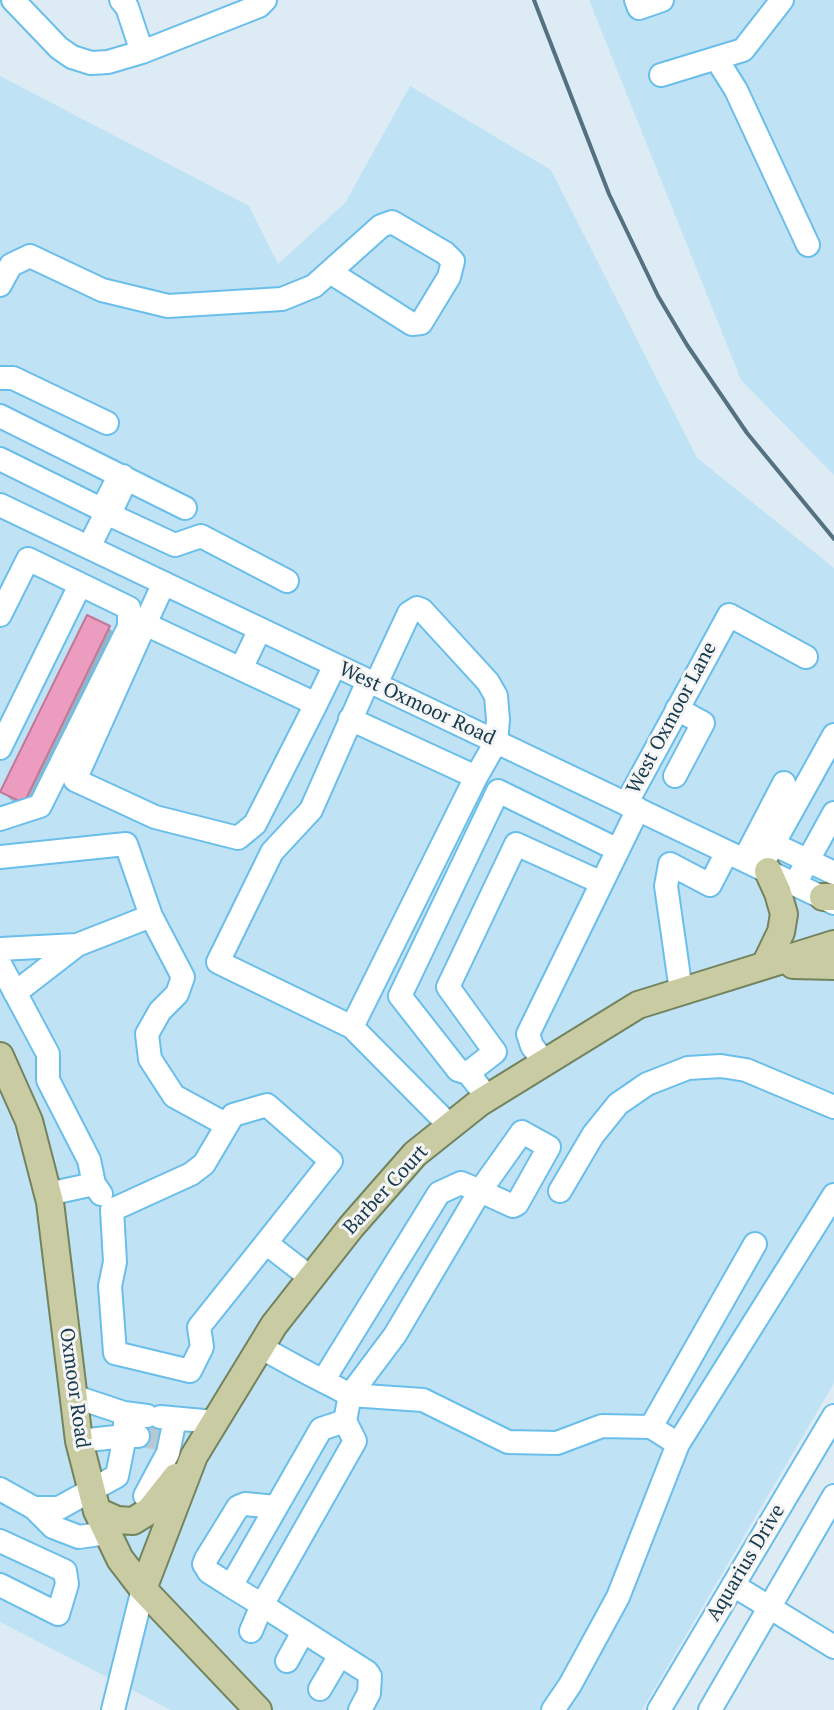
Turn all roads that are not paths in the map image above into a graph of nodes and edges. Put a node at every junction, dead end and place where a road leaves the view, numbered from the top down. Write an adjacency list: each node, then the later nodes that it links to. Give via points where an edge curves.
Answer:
1 (13, 0): 7 (street, via 72,57 108,62)
2 (265, 0): 7 (street)
3 (636, 0): 4 (street, via 639,8)
4 (662, 0)
5 (782, 0): 8 (street, via 743,50)
6 (130, 2): 7 (street)
7 (142, 52)
8 (716, 58): 9 (street); 10 (street)
9 (661, 75)
10 (808, 245)
11 (330, 272): 11 (street, via 392,222 453,261 421,323 412,324); 12 (street, via 314,286 282,299 168,306 102,290 30,256 11,265)
12 (0, 285)
13 (7, 378): 15 (street)
14 (0, 416): 17 (street)
15 (107, 423)
16 (0, 459): 20 (street)
17 (123, 476): 19 (street); 20 (street, via 114,505)
18 (0, 505): 21 (street, West Oxmoor Road)
19 (185, 508)
20 (103, 509): 21 (street); 22 (street, via 175,545 201,536)
21 (89, 547): 23 (street, West Oxmoor Road)
22 (287, 581)
23 (164, 583): 26 (street); 27 (street, West Oxmoor Road)
24 (80, 585): 25 (street, via 28,559); 37 (street); 43 (street, via 129,608 129,627 40,806)
25 (0, 615)
26 (145, 624): 30 (street); 32 (street, via 75,780 128,805 238,838 255,824)
27 (260, 629): 29 (street, West Oxmoor Road); 30 (street)
28 (806, 657): 33 (street, West Oxmoor Lane, via 729,615)
29 (335, 665): 31 (street, West Oxmoor Road); 32 (street)
30 (241, 669): 32 (street)
31 (372, 683): 34 (street); 36 (street, West Oxmoor Road); 36 (street, via 409,613 422,610 496,696)
32 (316, 704)
33 (677, 709): 38 (street, West Oxmoor Lane); 38 (street, via 703,723 684,780)
34 (350, 719): 39 (street); 61 (street, via 311,810 272,852 218,962)
35 (834, 735): 44 (street)
36 (496, 742): 39 (street); 41 (street, West Oxmoor Road)
37 (0, 748)
38 (648, 762): 41 (street, West Oxmoor Lane)
39 (476, 777): 61 (street)
40 (784, 783): 48 (street)
41 (632, 807): 45 (street, West Oxmoor Lane); 48 (street, West Oxmoor Road)
42 (834, 813): 47 (street)
43 (0, 819)
44 (773, 844): 47 (street); 48 (street)
45 (618, 850): 49 (street, West Oxmoor Lane); 64 (street, via 498,791 400,996 458,1070)
46 (0, 857): 52 (street, via 126,844)
47 (808, 860): 50 (street); 51 (street)
48 (750, 863): 50 (street, West Oxmoor Road); 57 (main road, via 778,893 784,914); 59 (street, via 710,885 670,864 666,886)
49 (602, 883): 63 (street, West Oxmoor Lane, via 528,1034); 64 (street, via 516,844 448,987 495,1052)
50 (795, 884): 51 (street, West Oxmoor Road)
51 (832, 889)
52 (151, 916): 54 (street); 67 (street, via 183,977 177,994 147,1034 150,1059 174,1096)
53 (834, 944): 57 (main road, Barber Court)
54 (77, 945): 55 (street); 60 (street)
55 (0, 949)
56 (0, 964): 60 (street)
57 (765, 965): 58 (main road); 59 (main road, Barber Court)
58 (834, 966)
59 (681, 991): 63 (main road, Barber Court, via 638,1005)
60 (15, 993): 69 (street, via 48,1054 48,1080 89,1160)
61 (352, 1027): 68 (street)
62 (0, 1056): 71 (main road, Oxmoor Road, via 29,1121)
63 (545, 1063): 65 (main road, Barber Court)
64 (468, 1073): 65 (street)
65 (488, 1098): 68 (main road, Barber Court)
66 (834, 1107): 70 (street, via 746,1070 688,1068 647,1084 618,1104)
67 (227, 1125): 73 (street, via 204,1164 191,1174); 74 (street, via 233,1115 267,1105 331,1161)
68 (450, 1126): 76 (main road, Barber Court, via 415,1154)
69 (94, 1184): 71 (street); 73 (street)
70 (560, 1191)
71 (48, 1194): 80 (main road, Oxmoor Road)
72 (834, 1195): 87 (street)
73 (112, 1210): 74 (street, via 115,1353 190,1371 202,1347 199,1327)
74 (266, 1243): 76 (street)
75 (755, 1244): 84 (street)
76 (311, 1278): 77 (main road, Barber Court)
77 (260, 1347): 78 (street); 83 (main road, Barber Court)
78 (323, 1381): 79 (street); 79 (street, via 439,1193 461,1183 480,1191 408,1314)
79 (350, 1395): 82 (street); 84 (street, via 423,1400 508,1442 557,1443 602,1426)
80 (73, 1396): 85 (street); 86 (main road, Oxmoor Road)
81 (834, 1416): 95 (street, Aquarius Drive)
82 (345, 1421): 90 (street, via 321,1429); 98 (street, via 355,1441)
83 (215, 1422): 85 (main road, Barber Court); 85 (street)
84 (651, 1427): 87 (street)
85 (156, 1439): 86 (street); 92 (street, via 117,1476); 92 (main road, via 154,1505 133,1521); 97 (main road, Barber Court)
86 (79, 1441): 92 (main road, Oxmoor Road)
87 (678, 1444): 109 (street, via 618,1597)
88 (0, 1489): 91 (street)
89 (834, 1496): 99 (street)
90 (276, 1507): 96 (street); 96 (street, via 238,1507 206,1559 209,1572)
91 (34, 1508): 92 (street); 92 (street, via 53,1527 79,1537)
92 (99, 1511): 97 (main road, Oxmoor Road, via 120,1559)
93 (0, 1541): 94 (street, via 65,1571 67,1584 58,1614)
94 (0, 1585)
95 (733, 1585): 99 (street); 110 (street, Aquarius Drive)
96 (231, 1586): 98 (street)
97 (143, 1589): 106 (street); 107 (main road, Oxmoor Road)
98 (262, 1605): 100 (street); 101 (street)
99 (769, 1607): 102 (street); 111 (street)
100 (251, 1631)
101 (303, 1632): 103 (street); 104 (street)
102 (834, 1647)
103 (340, 1655): 105 (street); 108 (street, via 370,1676)
104 (287, 1661)
105 (320, 1689)
106 (113, 1710)
107 (258, 1710)
108 (360, 1710)
109 (553, 1710)
110 (659, 1710)
111 (710, 1710)

